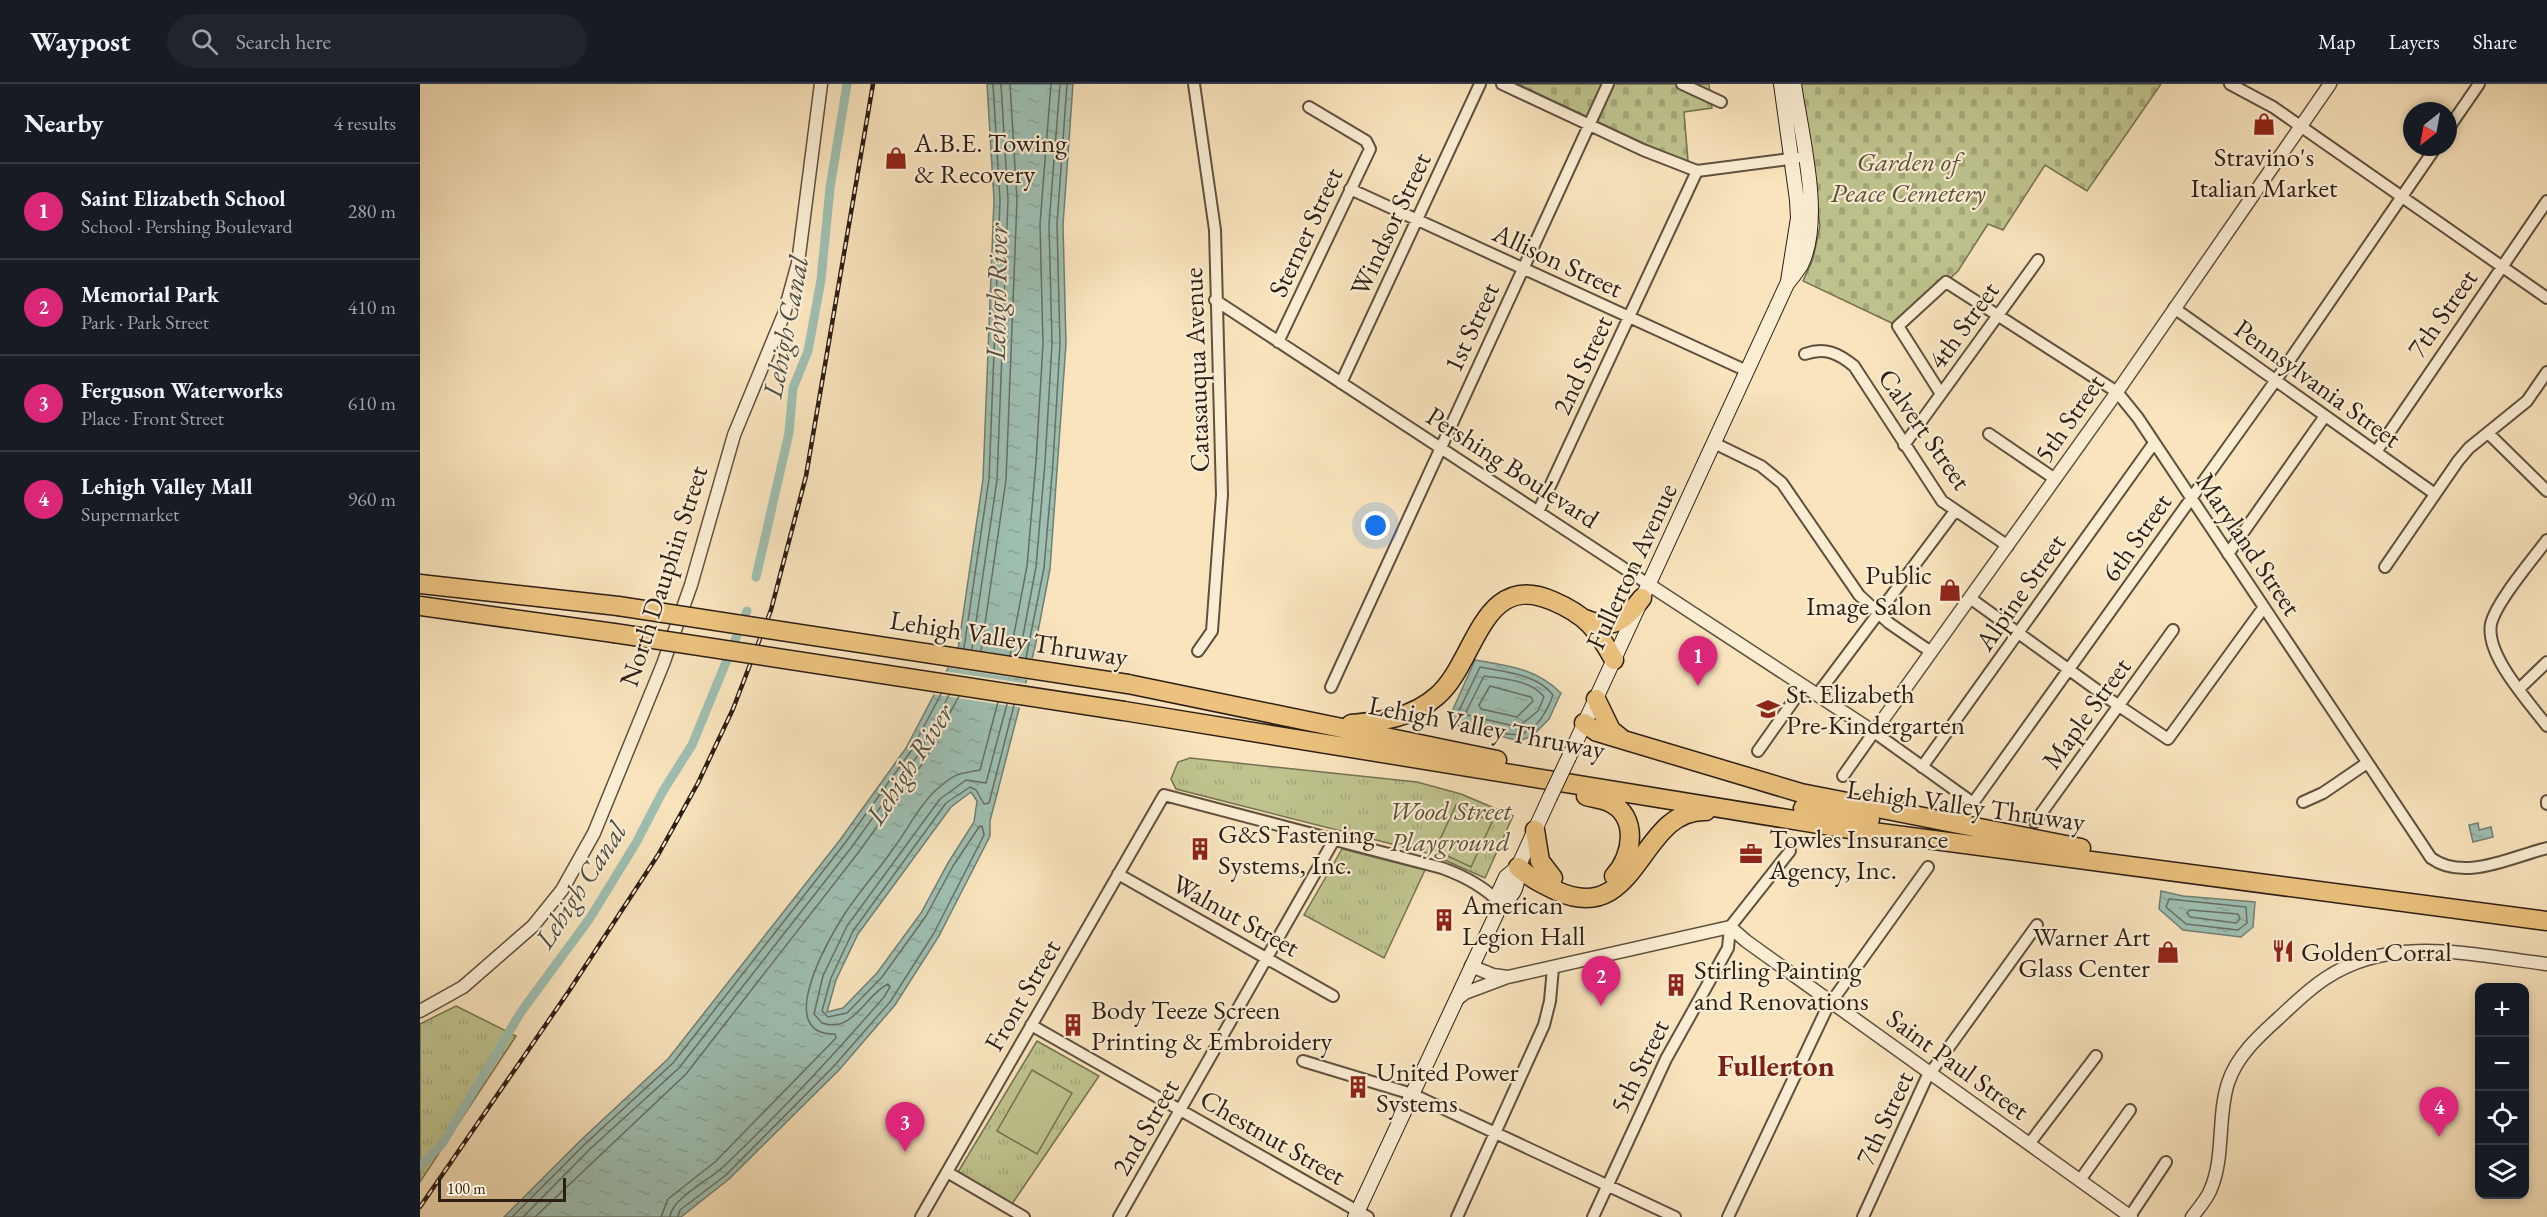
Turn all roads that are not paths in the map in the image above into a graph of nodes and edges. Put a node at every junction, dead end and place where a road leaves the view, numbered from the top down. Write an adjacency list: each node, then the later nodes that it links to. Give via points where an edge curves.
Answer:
1 (821, 84): 113 (street, North Dauphin Street, via 798,263 784,314 734,435 691,585 663,664 594,833 562,890 533,926 464,987)
2 (1194, 84): 28 (street, Catasauqua Avenue, via 1215,230)
3 (1480, 84): 23 (street, Windsor Street)
4 (1502, 84): 15 (street)
5 (1608, 84): 15 (street, 1st Street)
6 (1682, 84): 12 (street)
7 (1781, 84): 18 (main road, Fullerton Avenue)
8 (1794, 84): 18 (main road, Fullerton Avenue)
9 (2230, 84): 16 (street)
10 (2330, 84): 16 (street, 5th Street)
11 (2479, 84): 14 (street)
12 (1721, 102)
13 (1309, 107): 20 (street, Sterner Street, via 1366,141 1370,149)
14 (2457, 116)
15 (1589, 125): 19 (street); 26 (street, 1st Street)
16 (2300, 126): 21 (street); 29 (street, 5th Street)
17 (2430, 156): 21 (street, 6th Street)
18 (1798, 158): 19 (street); 34 (main road, Fullerton Avenue, via 1798,218 1787,284)
19 (1697, 171): 31 (street, 2nd Street)
20 (1350, 189): 23 (street, Allison Street); 32 (street, Sterner Street)
21 (2401, 198): 25 (street); 36 (street, 6th Street)
22 (2547, 201): 25 (street, 7th Street)
23 (1417, 219): 26 (street, Allison Street); 37 (street, Windsor Street)
24 (2038, 260): 30 (street, 4th Street)
25 (2501, 267): 27 (street); 47 (street, 7th Street)
26 (1522, 268): 31 (street, Allison Street); 46 (street, 1st Street)
27 (2547, 298)
28 (1215, 300): 32 (street, Pershing Boulevard); 67 (street, Catasauqua Avenue, via 1222,512 1212,631)
29 (2174, 308): 36 (street, Pennsylvania Street); 38 (street, 5th Street)
30 (1998, 315): 38 (street, Maryland Street); 39 (street, 4th Street); 39 (street, Maryland Street, via 1946,282 1898,326)
31 (1629, 317): 34 (street, Allison Street); 53 (street, 2nd Street)
32 (1278, 342): 37 (street, Pershing Boulevard)
33 (1805, 354): 45 (street, Calvert Street, via 1827,350 1854,366)
34 (1747, 371): 43 (main road, Fullerton Avenue)
35 (2547, 372): 41 (street, via 2527,401)
36 (2276, 380): 40 (street, Pennsylvania Street); 51 (street, 6th Street)
37 (1341, 383): 46 (street, Pershing Boulevard)
38 (2117, 392): 44 (street, Maryland Street); 48 (street, 5th Street)
39 (1941, 394): 45 (street, 4th Street)
40 (2325, 416): 47 (street, Pennsylvania Street); 56 (street)
41 (2488, 433): 49 (street); 50 (street, via 2458,461)
42 (1989, 434): 48 (street)
43 (1714, 443): 59 (main road, Fullerton Avenue); 63 (street, via 1761,466 1782,483 1845,578)
44 (2154, 443): 51 (street, Maryland Street); 66 (street, Alpine Street)
45 (1904, 445): 52 (street, Calvert Street, via 1942,501)
46 (1440, 448): 53 (street, Pershing Boulevard); 73 (street, 1st Street)
47 (2376, 452): 50 (street, Pennsylvania Street)
48 (2055, 479): 55 (street, 5th Street)
49 (2547, 491)
50 (2435, 494): 57 (street)
51 (2191, 499): 56 (street, Maryland Street); 71 (street, 6th Street)
52 (1955, 510): 55 (street, Calvert Street); 63 (street)
53 (1538, 512): 59 (street, Pershing Boulevard)
54 (2547, 540): 74 (street, via 2491,623 2494,649)
55 (2007, 546): 60 (street, 5th Street)
56 (2228, 554): 62 (street, Maryland Street)
57 (2385, 567)
58 (420, 584): 79 (highway, Lehigh Valley Thruway, bridge, via 618,606 1128,684)
59 (1645, 591): 64 (highway, via 1627,618 1603,624); 69 (main road, Fullerton Avenue); 72 (street, Pershing Boulevard)
60 (1970, 598): 66 (street); 68 (street, 5th Street)
61 (420, 606): 86 (highway, Lehigh Valley Thruway, bridge, via 1124,711)
62 (2264, 607): 77 (street, via 2168,739); 84 (street, Maryland Street)
63 (1876, 613): 68 (street); 75 (street)
64 (1585, 618): 69 (highway, via 1596,628); 79 (highway, via 1544,597 1522,595 1508,599 1489,613 1454,678 1428,703 1395,718)
65 (2173, 630): 77 (street, Maple Street)
66 (2019, 633): 71 (street); 85 (street, Alpine Street)
67 (1198, 651)
68 (1932, 652): 81 (street, 5th Street)
69 (1614, 660): 76 (main road, Fullerton Avenue)
70 (2547, 662): 74 (street)
71 (2069, 669): 77 (street); 85 (street, 6th Street, via 1973,803)
72 (1804, 686): 75 (street, Pershing Boulevard); 83 (street)
73 (1331, 687)
74 (2519, 689): 80 (street)
75 (1817, 694): 81 (street, Pershing Boulevard)
76 (1596, 699): 78 (main road, Fullerton Avenue); 82 (highway, via 1611,730)
77 (2118, 706): 89 (street, Maple Street)
78 (1584, 723): 82 (highway, via 1598,732); 91 (main road, Fullerton Avenue, bridge)
79 (1334, 726): 95 (highway, Lehigh Valley Thruway, via 1501,760)
80 (2547, 726)
81 (1874, 732): 85 (street); 87 (street, 5th Street)
82 (1621, 738): 95 (highway, via 1801,793)
83 (1758, 751)
84 (2367, 762): 88 (street); 93 (street, Maryland Street, via 2431,858 2455,869 2468,868)
85 (1922, 767)
86 (1488, 770): 90 (highway, Lehigh Valley Thruway); 99 (highway, via 1608,801 1623,815 1629,827 1630,846 1614,876 1585,888)
87 (1843, 776)
88 (2303, 802)
89 (2035, 822)
90 (1843, 828): 96 (highway, via 1703,811 1690,813 1667,825 1621,883 1593,897 1563,894 1531,879); 102 (highway, Lehigh Valley Thruway)
91 (1535, 830): 96 (main road, Fullerton Avenue); 99 (highway, via 1540,861)
92 (1334, 840): 98 (street, Front Street, via 1164,795); 100 (street, via 1451,871); 105 (street, 2nd Street)
93 (2547, 848)
94 (1790, 851): 104 (street, 5th Street)
95 (2097, 852): 101 (highway, Lehigh Valley Thruway)
96 (1518, 867): 99 (highway); 100 (main road, Fullerton Avenue, via 1518,882 1511,898)
97 (1928, 867): 112 (street)
98 (1118, 874): 105 (street, Walnut Street); 114 (street, Front Street)
99 (1553, 878)
100 (1501, 904): 107 (main road, Fullerton Avenue)
101 (2547, 910)
102 (2547, 921)
103 (2037, 925): 117 (street, 7th Street)
104 (1730, 927): 108 (street); 112 (street, Saint Paul Street); 126 (street, 5th Street, via 1728,948 1666,1059)
105 (1266, 958): 110 (street, Walnut Street); 119 (street, 2nd Street)
106 (2547, 964): 137 (street, via 2408,950 2372,957 2327,977 2260,1036 2234,1069 2225,1093 2210,1190)
107 (1471, 966): 109 (street); 111 (main road, Fullerton Avenue)
108 (1553, 968): 109 (street); 121 (street, via 1544,1025)
109 (1508, 977): 111 (street, via 1465,993)
110 (1333, 996)
111 (1455, 1001): 118 (main road, Fullerton Avenue)
112 (1831, 1002): 117 (street, Saint Paul Street); 135 (street)
113 (420, 1011)
114 (1031, 1025): 119 (street, Chestnut Street); 124 (street, Front Street)
115 (2096, 1056): 122 (street)
116 (1303, 1060): 118 (street)
117 (1930, 1073): 122 (street, Saint Paul Street); 136 (street, 7th Street)
118 (1412, 1094): 121 (street); 127 (main road, Fullerton Avenue)
119 (1180, 1110): 127 (street, Chestnut Street); 131 (street, 2nd Street)
120 (2130, 1110): 125 (street)
121 (1496, 1132): 126 (street); 132 (street)
122 (2030, 1144): 125 (street, Saint Paul Street)
123 (2166, 1162): 128 (street)
124 (947, 1172): 129 (street, Front Street); 130 (street)
125 (2080, 1180): 128 (street, Saint Paul Street)
126 (1608, 1185): 133 (street, 5th Street); 134 (street)
127 (1360, 1215)
128 (2130, 1216)
129 (921, 1217)
130 (1024, 1217)
131 (1119, 1217)
132 (1457, 1217)
133 (1593, 1217)
134 (1675, 1217)
135 (1728, 1217)
136 (1863, 1217)
137 (2192, 1217)

